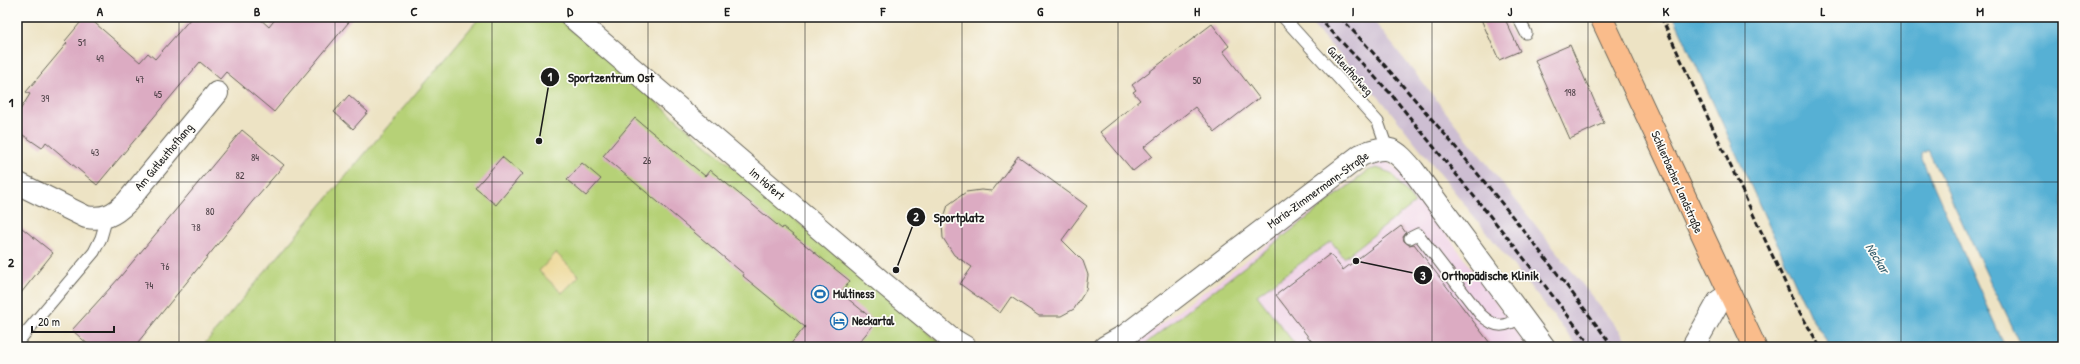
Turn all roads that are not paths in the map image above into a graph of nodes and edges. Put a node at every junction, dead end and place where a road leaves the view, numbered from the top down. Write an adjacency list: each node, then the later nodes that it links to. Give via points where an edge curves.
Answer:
1 (572, 17): 14 (street, Im Hofert, via 883,283 950,338)
2 (1283, 17): 7 (lane, Gutleuthofweg, via 1378,122)
3 (1518, 17): 5 (lane)
4 (1601, 17): 11 (main road, Schlierbacher Landstraße)
5 (1526, 33)
6 (218, 93): 9 (street, Am Gutleuthofhang, via 119,211)
7 (1387, 148): 12 (street, via 1399,154 1413,170); 15 (street, Maria-Zimmermann-Straße, via 1361,155 1126,335)
8 (17, 183): 9 (street, via 86,216)
9 (107, 217): 13 (lane, via 94,252)
10 (1410, 238): 12 (lane, via 1418,234 1488,322 1507,326)
11 (1730, 294): 17 (street, via 1719,301); 18 (main road, Schlierbacher Landstraße)
12 (1523, 316): 16 (street)
13 (17, 343)
14 (966, 347)
15 (1105, 347)
16 (1544, 347)
17 (1693, 347)
18 (1755, 347)

